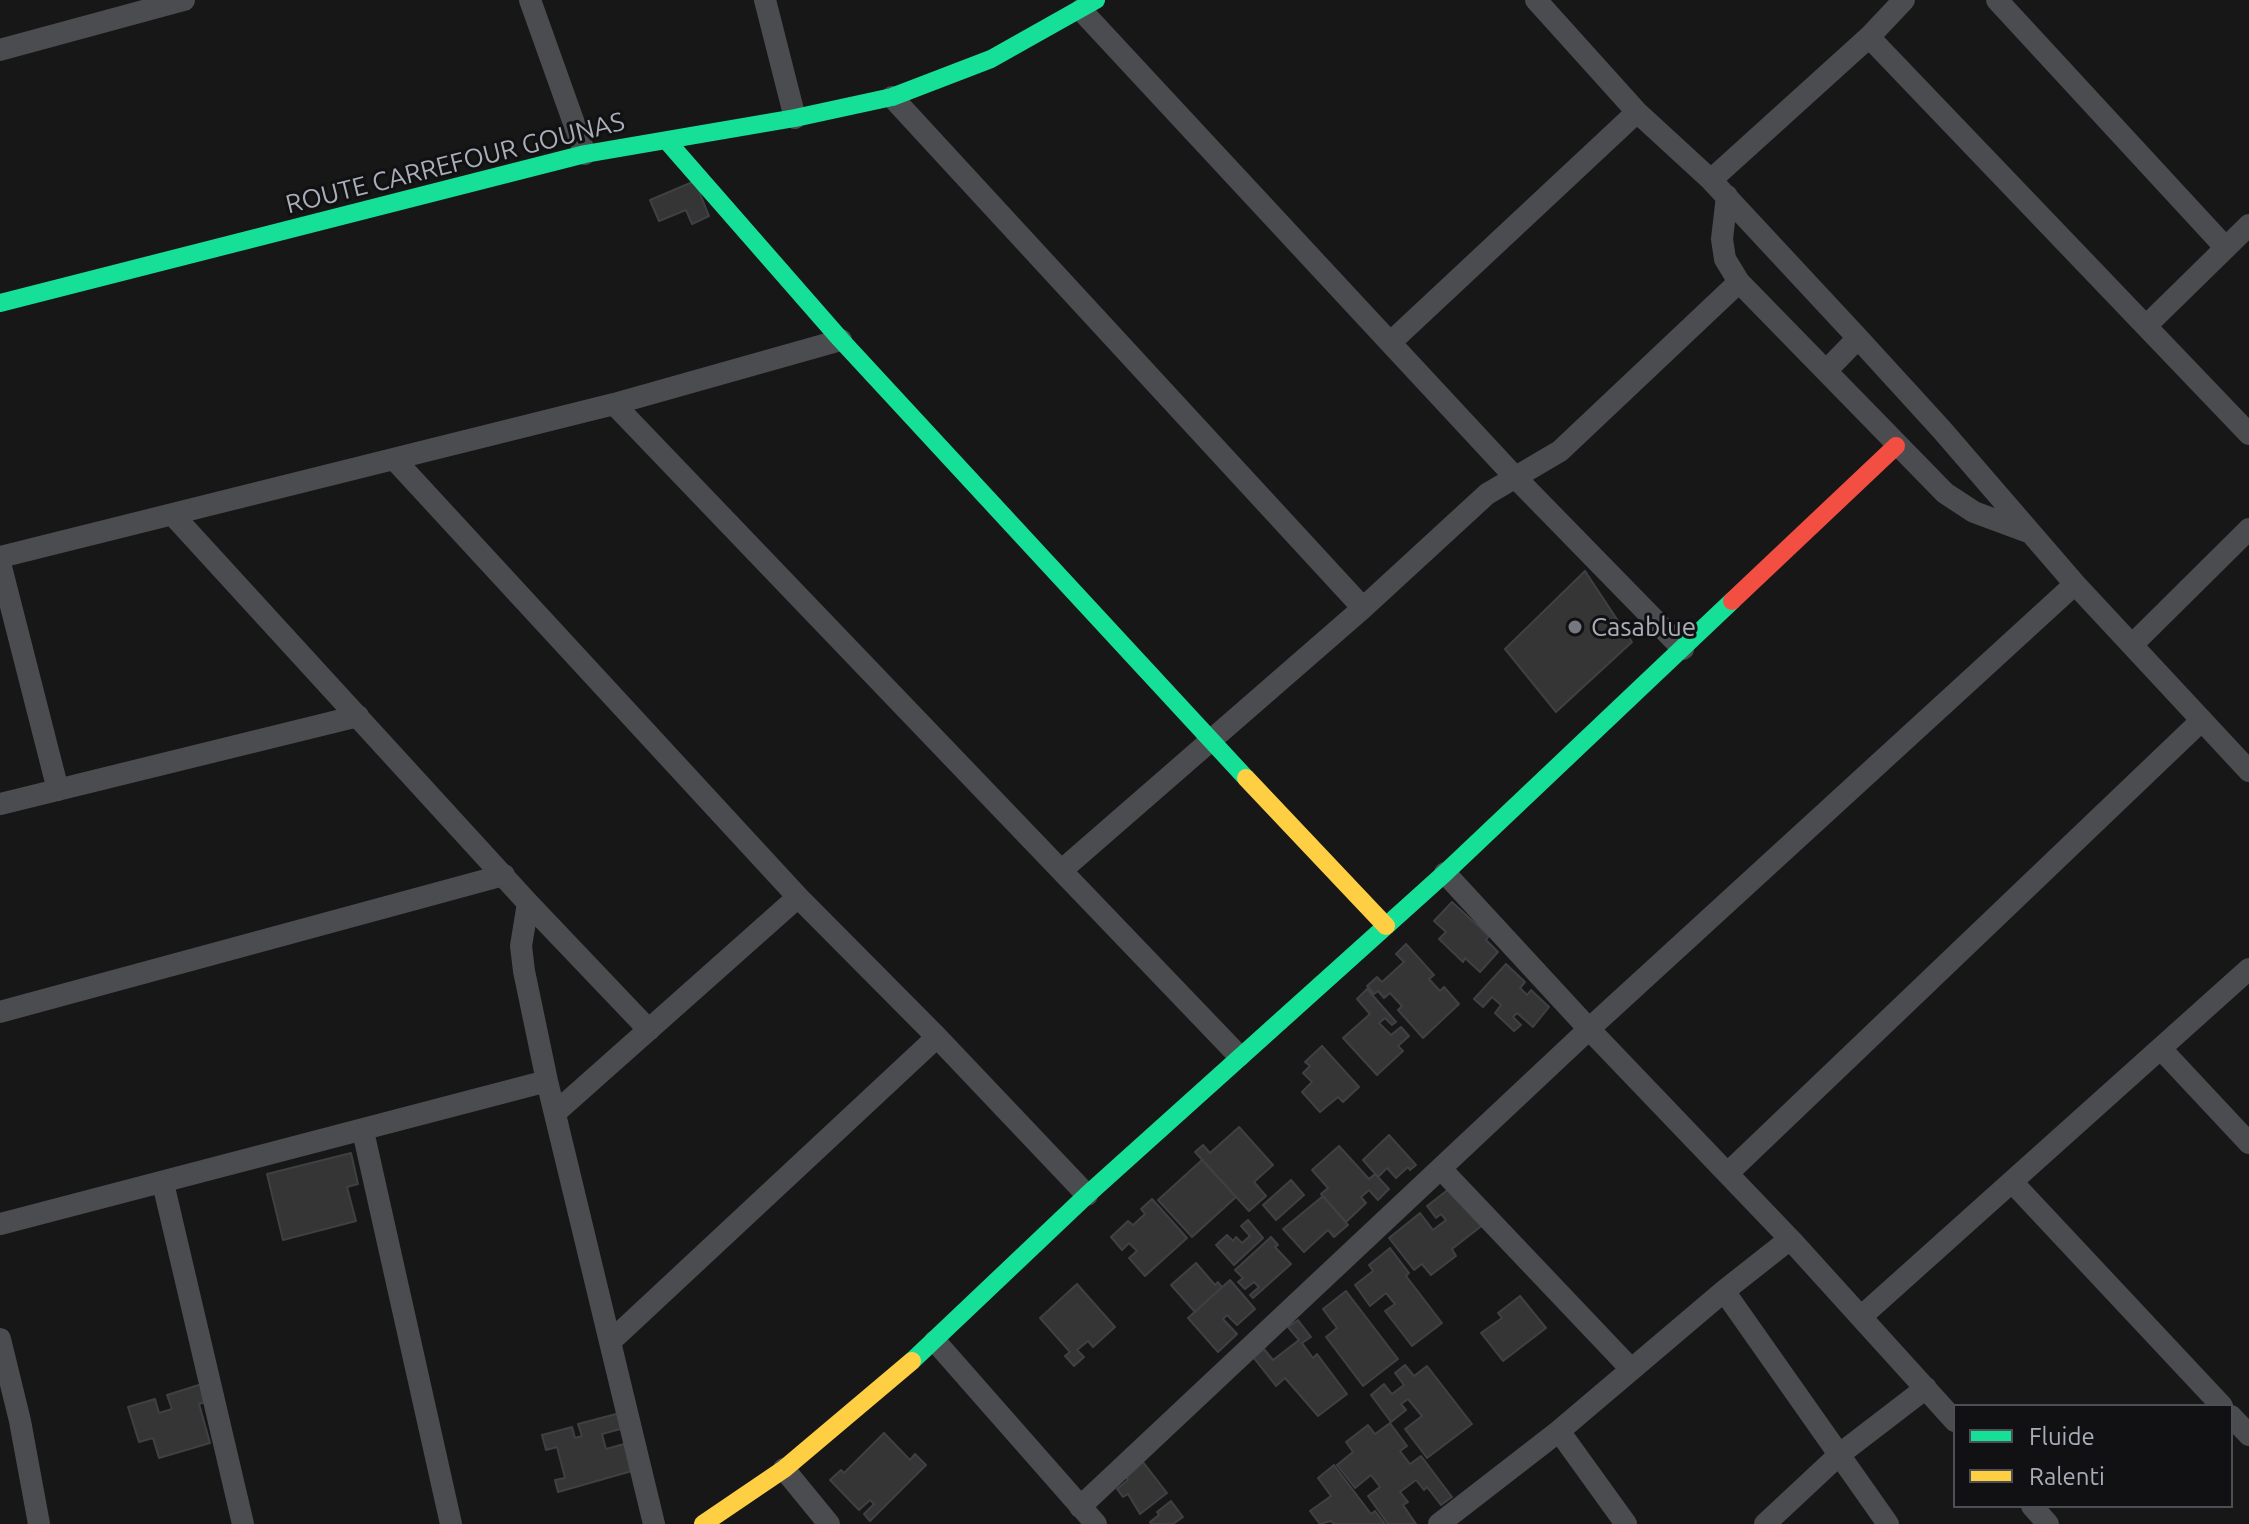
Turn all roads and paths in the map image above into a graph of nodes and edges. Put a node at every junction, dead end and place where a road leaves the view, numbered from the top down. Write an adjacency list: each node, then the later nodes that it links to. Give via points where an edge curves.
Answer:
1 (184, 0): 9 (street)
2 (530, 0): 14 (street)
3 (765, 0): 12 (street)
4 (1536, 0): 11 (street)
5 (1904, 0): 8 (street)
6 (1997, 0): 17 (street)
7 (1088, 5): 10 (street, ROUTE CARREFOUR GOUNAS, via 991,59); 23 (street)
8 (1869, 37): 15 (street); 20 (street)
9 (0, 50)
10 (892, 97): 12 (street, ROUTE CARREFOUR GOUNAS); 35 (street)
11 (1637, 112): 15 (street); 23 (street)
12 (795, 118): 13 (street, ROUTE CARREFOUR GOUNAS)
13 (667, 141): 14 (street, ROUTE CARREFOUR GOUNAS); 22 (street)
14 (585, 154): 19 (street, ROUTE CARREFOUR GOUNAS)
15 (1719, 188): 18 (street, via 1725,259); 21 (street)
16 (2249, 225): 17 (street)
17 (2225, 247): 20 (street)
18 (1739, 282): 24 (street); 29 (street, via 1560,451)
19 (0, 303)
20 (2146, 326): 26 (street)
21 (1858, 338): 24 (street); 32 (street)
22 (841, 340): 25 (street); 40 (street)
23 (1391, 342): 29 (street)
24 (1826, 371): 27 (street)
25 (614, 404): 28 (street); 44 (street)
26 (2249, 434)
27 (1896, 446): 32 (street, via 1957,503); 37 (street)
28 (394, 459): 30 (street); 47 (street)
29 (1514, 476): 35 (street, via 1461,516); 37 (street)
30 (173, 515): 33 (street); 38 (street)
31 (2249, 529): 36 (street)
32 (2032, 534): 34 (street)
33 (0, 560): 42 (street)
34 (2075, 584): 36 (street); 52 (street)
35 (1363, 608): 40 (street)
36 (2132, 645): 39 (street)
37 (1683, 649): 45 (street)
38 (358, 716): 42 (street); 46 (street)
39 (2202, 720): 41 (street); 62 (street)
40 (1211, 742): 44 (street); 49 (street)
41 (2249, 771)
42 (58, 790): 43 (street)
43 (0, 804)
44 (1062, 870): 56 (street)
45 (1445, 873): 49 (street); 52 (street)
46 (504, 875): 48 (street); 51 (street)
47 (798, 897): 53 (street); 54 (street)
48 (528, 903): 53 (street); 57 (street, via 521,946)
49 (1386, 926): 56 (street)
50 (2249, 969): 55 (street)
51 (0, 1012)
52 (1589, 1029): 61 (street); 62 (street)
53 (649, 1030): 58 (street)
54 (937, 1037): 65 (street); 71 (street)
55 (2161, 1049): 60 (street); 64 (street)
56 (1239, 1056): 65 (street)
57 (547, 1081): 58 (street); 59 (street)
58 (555, 1113): 71 (street)
59 (363, 1131): 63 (street); 86 (street)
60 (2249, 1143)
61 (1442, 1170): 73 (street); 83 (street)
62 (1728, 1173): 67 (street)
63 (163, 1183): 66 (street); 85 (street)
64 (2013, 1183): 69 (street); 75 (street)
65 (1087, 1195): 72 (street)
66 (0, 1224)
67 (1790, 1239): 68 (street); 69 (street)
68 (1724, 1291): 73 (street); 81 (street)
69 (1862, 1316): 74 (street)
70 (0, 1339): 78 (street)
71 (611, 1341): 87 (street)
72 (935, 1341): 82 (street); 83 (street)
73 (1631, 1369): 79 (street)
74 (1926, 1388): 77 (street); 81 (street)
75 (2220, 1404)
76 (2233, 1418): 80 (street)
77 (1953, 1419)
78 (10, 1425): 84 (street)
79 (1559, 1431): 90 (street); 91 (street)
80 (2249, 1435)
81 (1840, 1454): 92 (street); 93 (street)
82 (784, 1469): 88 (street); 89 (street)
83 (1088, 1516)
84 (39, 1524)
85 (243, 1524)
86 (451, 1524)
87 (654, 1524)
88 (703, 1524)
89 (829, 1524)
90 (1439, 1524)
91 (1626, 1524)
92 (1765, 1524)
93 (1888, 1524)

